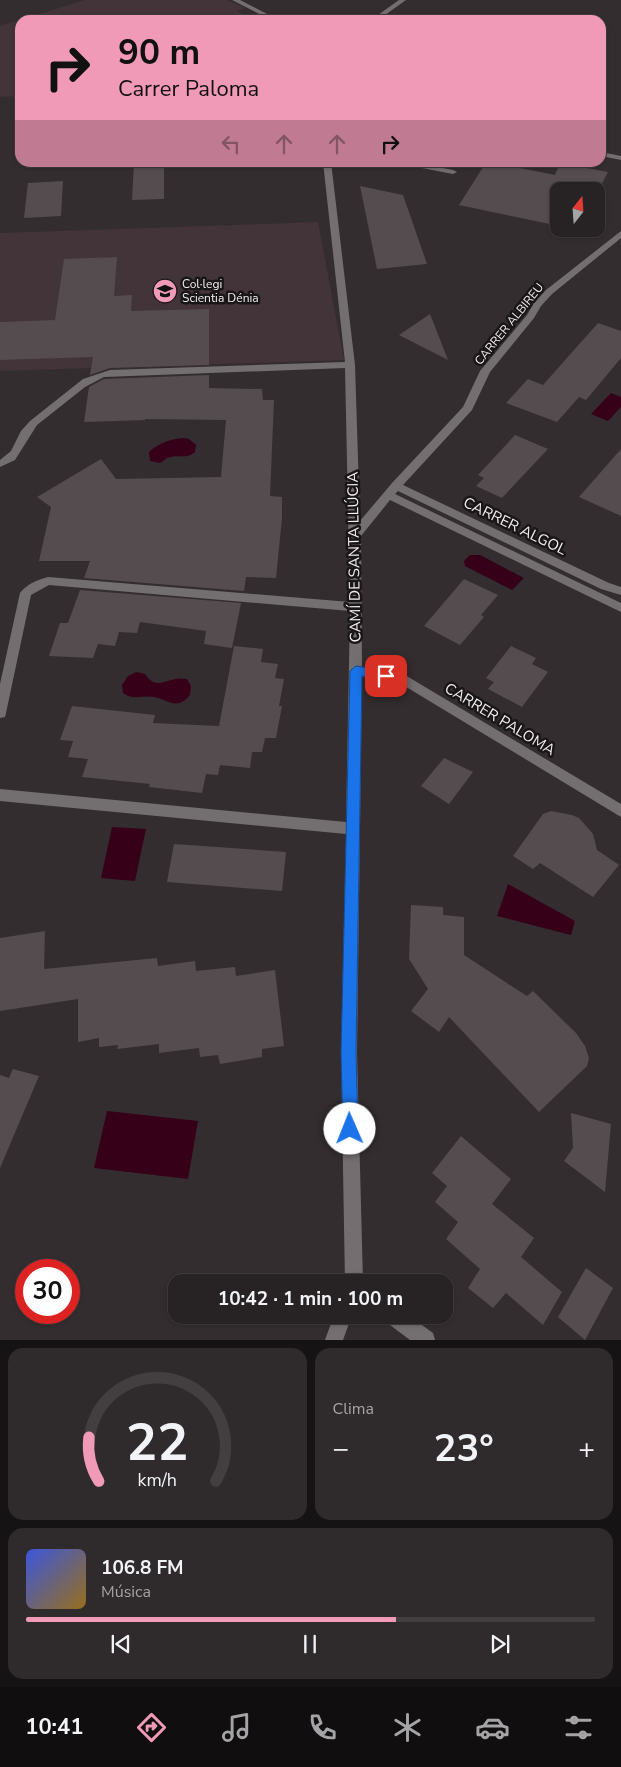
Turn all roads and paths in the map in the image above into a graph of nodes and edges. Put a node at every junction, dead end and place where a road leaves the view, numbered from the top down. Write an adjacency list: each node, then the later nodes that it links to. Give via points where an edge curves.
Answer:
1 (235, 0): 3 (street)
2 (404, 0): 4 (street)
3 (266, 15)
4 (382, 15)
5 (606, 155): 6 (street)
6 (621, 158)
7 (328, 167): 11 (street, CAMÍ DE SANTA LLÚCIA)
8 (424, 167): 9 (street)
9 (453, 172)
10 (621, 234): 13 (street, CARRER ALBIREU, via 537,305 485,371 468,408)
11 (350, 366): 12 (street, via 94,376 35,422 16,454); 14 (street, CAMÍ DE SANTA LLÚCIA)
12 (0, 464)
13 (392, 490): 14 (street, CARRER ALBIREU); 15 (street, CARRER ALGOL); 17 (street)
14 (355, 535): 16 (street, CAMÍ DE SANTA LLÚCIA)
15 (621, 591)
16 (356, 607): 18 (street, CAMÍ DE SANTA LLÚCIA); 19 (street, via 48,581 26,594)
17 (621, 608)
18 (356, 671): 21 (street, CARRER PALOMA, via 401,678); 22 (street, CAMÍ DE SANTA LLÚCIA)
19 (0, 713)
20 (0, 795): 22 (street)
21 (621, 811)
22 (353, 829): 23 (street, CAMÍ DE SANTA LLÚCIA, via 349,1053)
23 (354, 1274)
24 (340, 1324): 26 (street)
25 (405, 1324): 27 (street)
26 (334, 1340)
27 (426, 1340)

